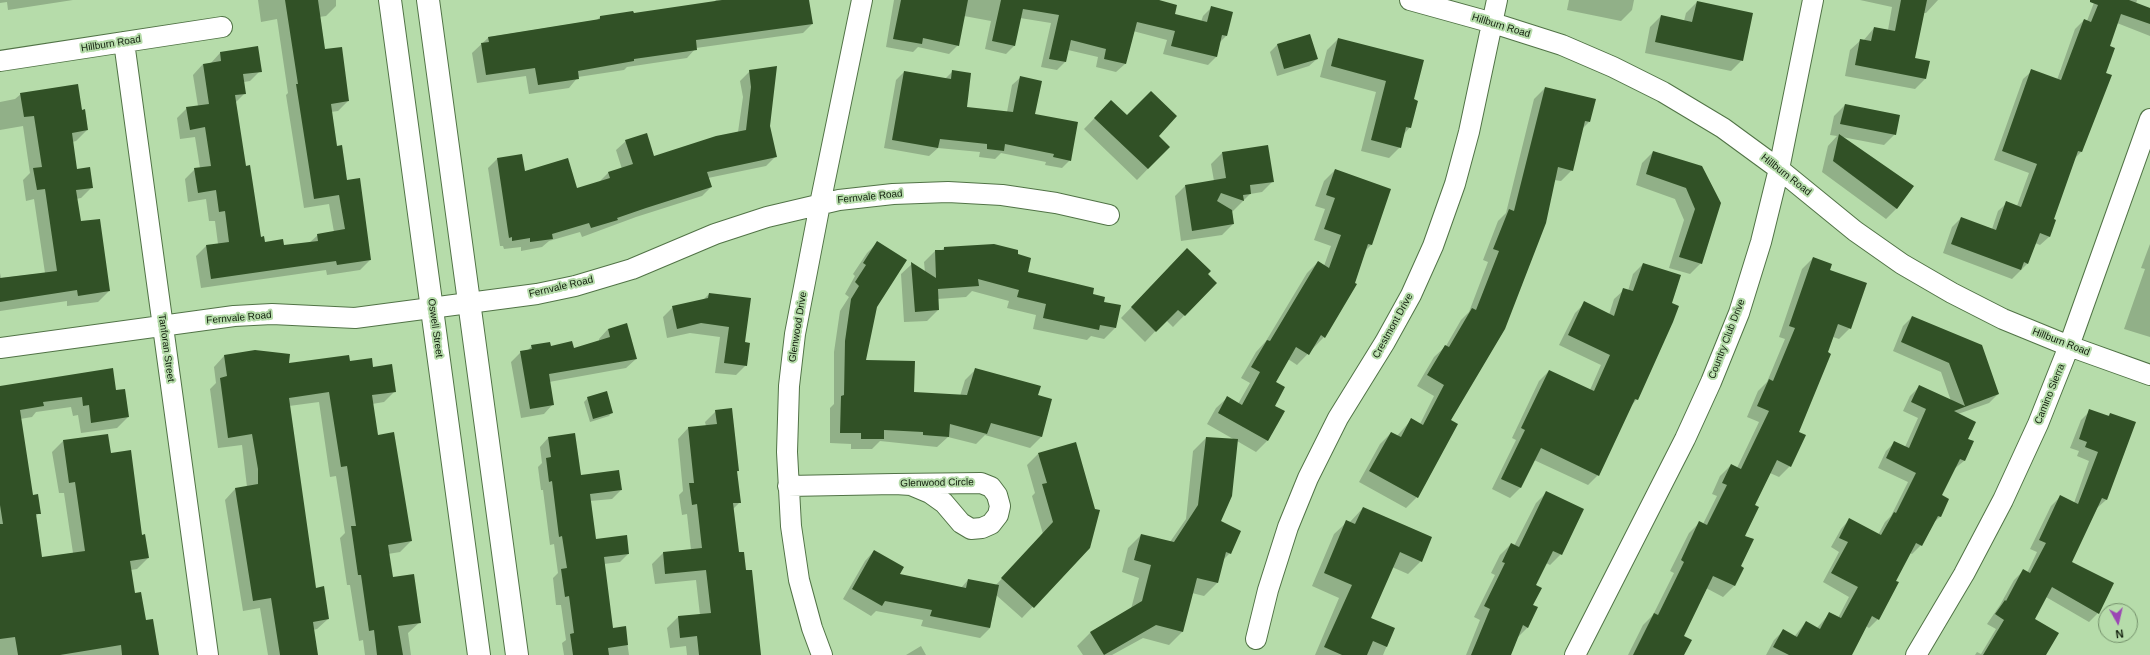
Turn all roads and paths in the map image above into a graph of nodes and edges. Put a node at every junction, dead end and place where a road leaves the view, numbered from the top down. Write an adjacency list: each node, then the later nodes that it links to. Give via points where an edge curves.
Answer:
1 (390, 0): 16 (main road, Oswell Street)
2 (428, 0): 15 (main road)
3 (862, 0): 13 (street, Glenwood Drive)
4 (1410, 0): 7 (street, Hillburn Road)
5 (1497, 0): 7 (street, Crestmont Drive)
6 (1813, 0): 12 (street, Country Club Drive)
7 (1492, 23): 12 (street, Hillburn Road, via 1562,45 1663,92 1723,128); 23 (street, Crestmont Drive, via 1470,132 1456,184 1433,246 1403,308 1338,418 1308,478 1288,527)
8 (222, 27): 9 (street, Hillburn Road)
9 (124, 42): 10 (street, Hillburn Road); 17 (street, Tanforan Street)
10 (0, 60)
11 (2150, 120): 18 (street, Camino Sierra)
12 (1779, 169): 18 (street, Hillburn Road, via 1855,231 1902,264 2003,319); 28 (street, Country Club Drive, via 1762,242 1739,313 1711,382)
13 (820, 204): 14 (street, Fernvale Road, via 893,194 948,192 1002,195 1056,203); 15 (street, Fernvale Road, via 767,217 715,234 632,269 575,286); 22 (street, Glenwood Drive, via 789,386)
14 (1109, 215)
15 (469, 304): 16 (street, Fernvale Road); 26 (main road)
16 (432, 308): 17 (street, Fernvale Road, via 355,318 272,314 234,316); 25 (main road, Oswell Street)
17 (163, 326): 19 (street, Fernvale Road); 24 (street, Tanforan Street)
18 (2069, 346): 20 (street, Hillburn Road); 29 (street, Camino Sierra, via 2038,424 2003,500 1964,574)
19 (0, 348)
20 (2150, 375)
21 (895, 484): 21 (street, Glenwood Circle, via 981,483 991,487 997,495 1000,506 998,516 991,524 971,529 961,523 944,503 930,492); 22 (street, Glenwood Circle)
22 (788, 486): 27 (street, Glenwood Drive, via 799,580)
23 (1256, 639)
24 (208, 655)
25 (479, 655)
26 (517, 655)
27 (822, 655)
28 (1575, 655)
29 (1916, 655)

